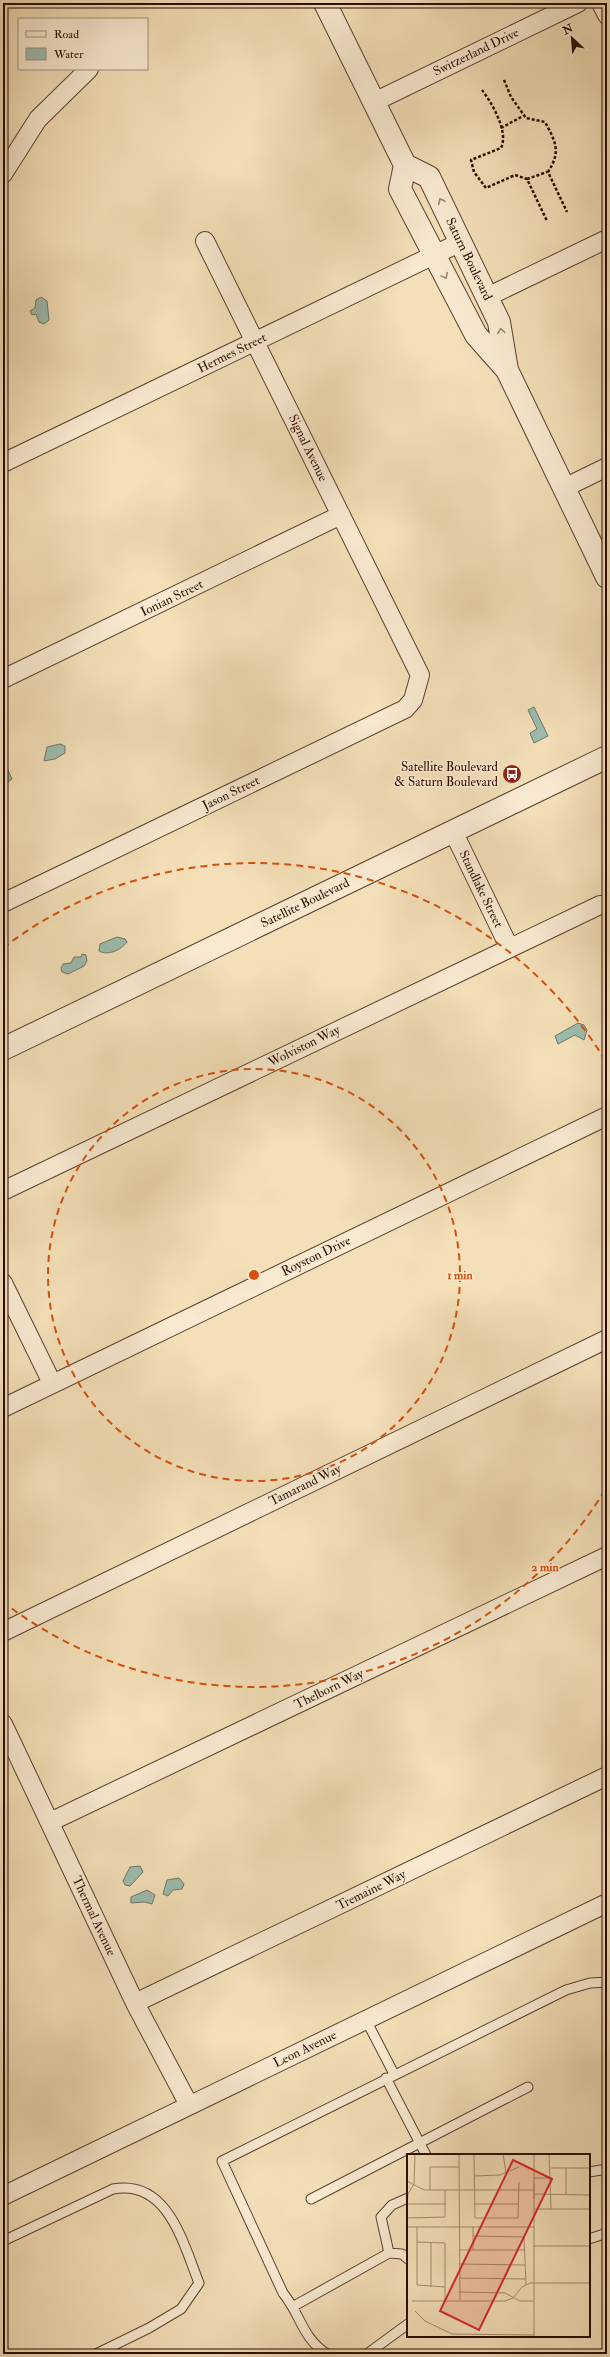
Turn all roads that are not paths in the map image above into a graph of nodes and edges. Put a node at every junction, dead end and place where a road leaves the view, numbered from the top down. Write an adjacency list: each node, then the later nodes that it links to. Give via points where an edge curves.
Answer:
1 (325, 3): 6 (street)
2 (578, 3): 6 (street, Switzerland Drive)
3 (601, 3): 4 (street)
4 (607, 15)
5 (88, 70): 8 (street, via 38,119)
6 (374, 102): 7 (street)
7 (405, 165): 11 (street, Saturn Boulevard, one-way to 7, via 429,177); 12 (street, Saturn Boulevard, via 400,189)
8 (3, 174)
9 (607, 238): 13 (street)
10 (205, 241): 14 (street, Signal Avenue)
11 (461, 242): 12 (street, Hermes Street); 13 (street, Saturn Boulevard)
12 (434, 255): 14 (street, Hermes Street); 15 (street, Saturn Boulevard, one-way to 15, via 476,335)
13 (487, 297): 15 (street, Saturn Boulevard, one-way to 13, via 499,322)
14 (255, 341): 16 (street, Hermes Street); 19 (street, Signal Avenue)
15 (507, 370): 18 (street, Saturn Boulevard)
16 (3, 463)
17 (607, 467): 18 (street)
18 (564, 488): 20 (street, Saturn Boulevard)
19 (341, 515): 21 (street, Signal Avenue); 22 (street, Ionian Street)
20 (607, 577)
21 (410, 656): 25 (street, Jason Street, via 420,675 413,700 405,709)
22 (3, 680)
23 (607, 757): 24 (street, Satellite Boulevard)
24 (453, 831): 27 (street, Standlake Street); 28 (street, Satellite Boulevard)
25 (3, 903)
26 (607, 905): 27 (street, Wolviston Way, via 600,905)
27 (509, 947): 30 (street, Wolviston Way)
28 (3, 1049)
29 (607, 1116): 33 (street, Royston Drive)
30 (3, 1191)
31 (3, 1283): 33 (street)
32 (607, 1339): 36 (street, Tamarand Way)
33 (52, 1383): 34 (street, Royston Drive)
34 (3, 1408)
35 (607, 1556): 39 (street, Thelborn Way)
36 (3, 1632)
37 (3, 1724): 39 (street, Thermal Avenue)
38 (607, 1776): 42 (street, Tremaine Way)
39 (50, 1822): 42 (street, Thermal Avenue)
40 (607, 1903): 43 (street, Leon Avenue)
41 (607, 1982): 44 (lane, via 590,1983 566,1990)
42 (135, 2003): 46 (street, Thermal Avenue)
43 (366, 2020): 44 (lane); 46 (street, Leon Avenue)
44 (390, 2076): 47 (lane); 59 (lane, via 222,2161 283,2293)
45 (528, 2087): 47 (lane)
46 (189, 2105): 51 (street, Leon Avenue)
47 (421, 2143): 48 (lane); 53 (lane)
48 (426, 2154)
49 (607, 2169): 50 (lane)
50 (590, 2172)
51 (3, 2194)
52 (407, 2198): 57 (lane, via 392,2204 381,2217)
53 (311, 2199)
54 (607, 2233): 55 (lane)
55 (590, 2239)
56 (3, 2241): 61 (lane, via 113,2189 124,2187 137,2188 154,2196 172,2217 199,2283 181,2309 150,2328)
57 (389, 2253): 58 (lane, via 402,2254); 59 (lane)
58 (407, 2258)
59 (294, 2306): 62 (lane, via 310,2341)
60 (407, 2325): 63 (lane)
61 (96, 2354)
62 (327, 2354)
63 (367, 2354)

